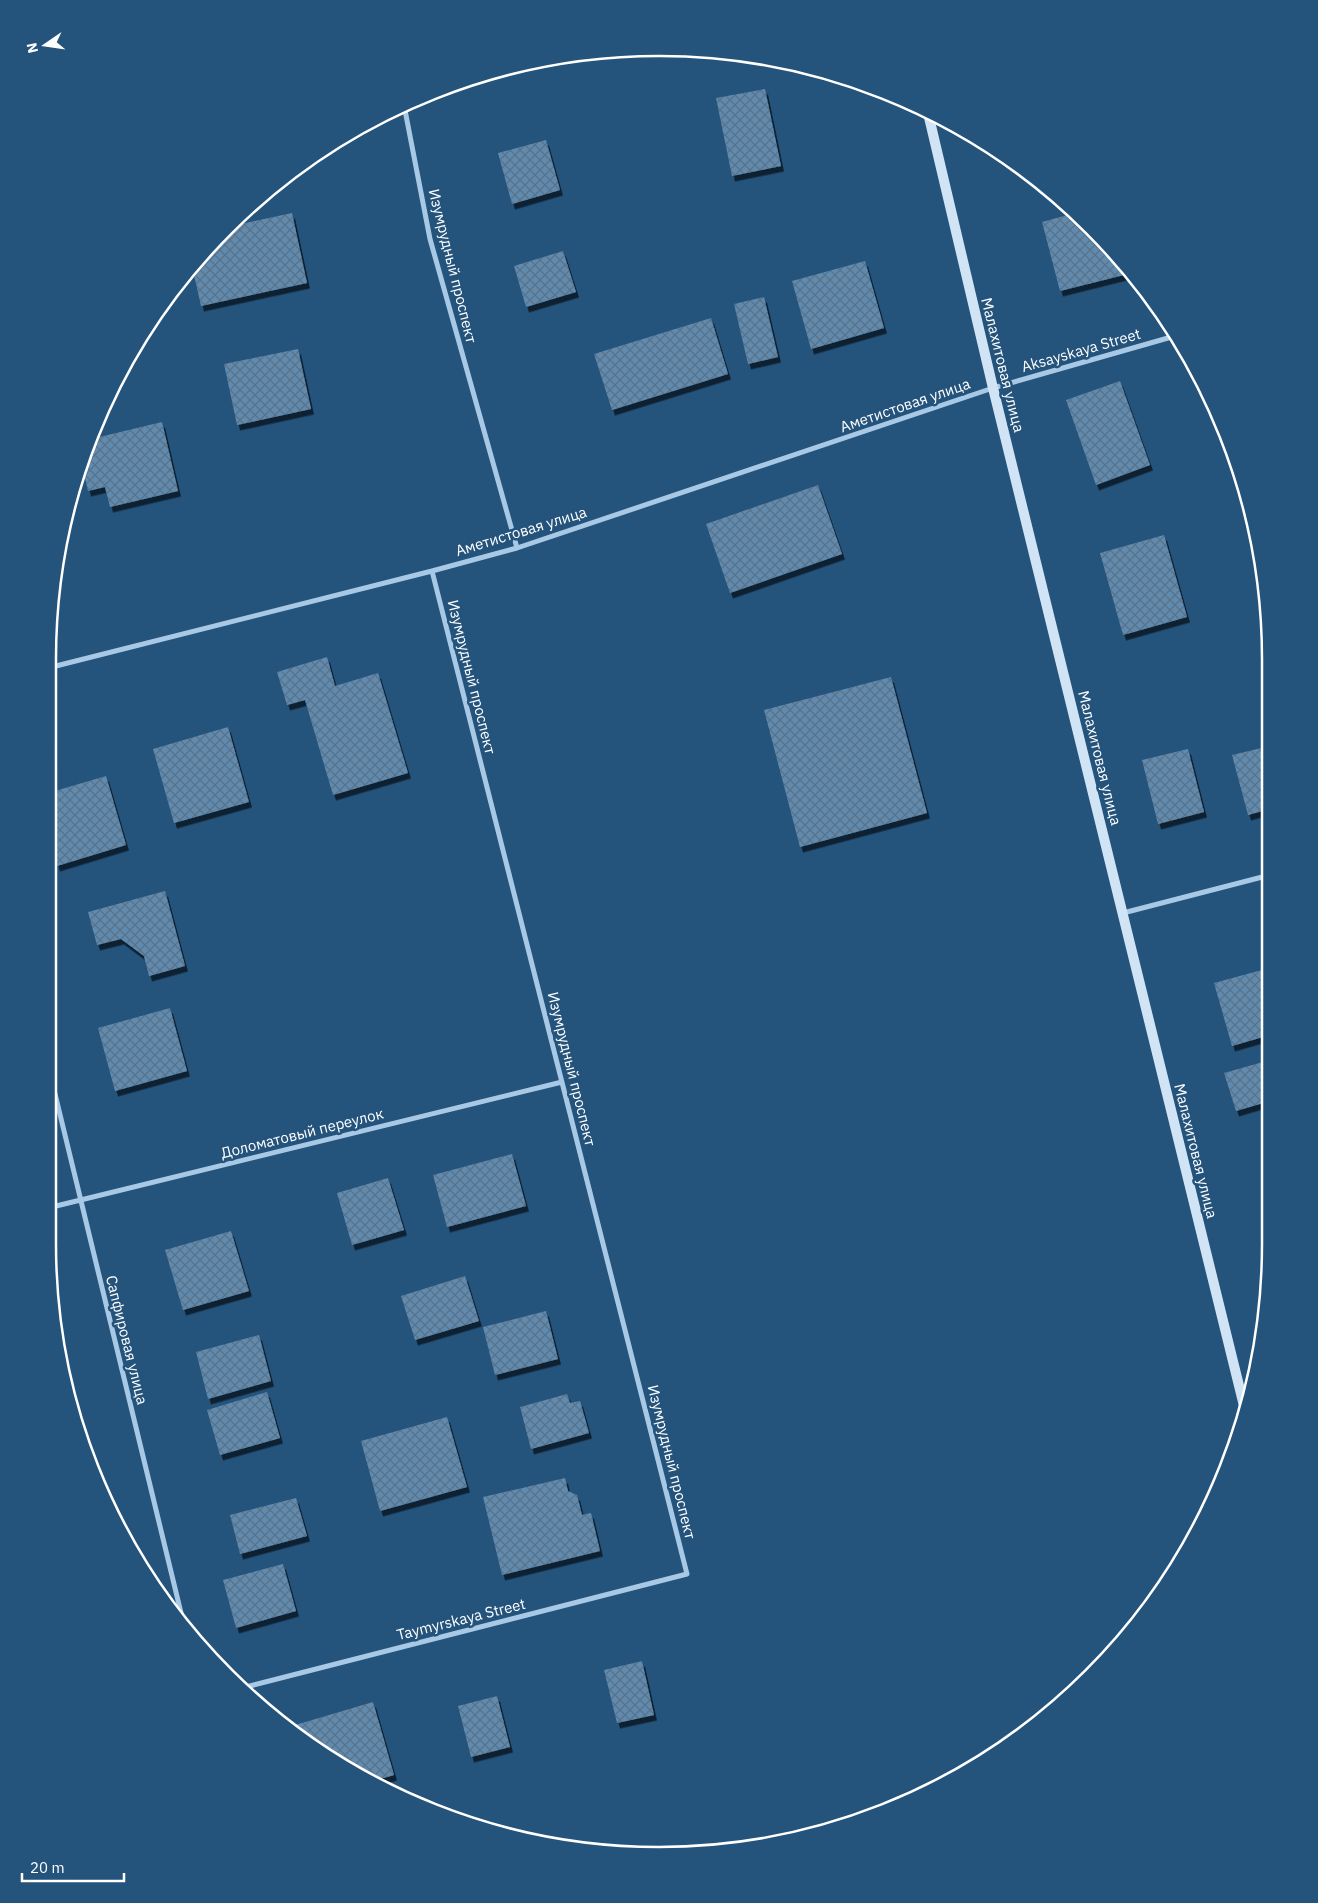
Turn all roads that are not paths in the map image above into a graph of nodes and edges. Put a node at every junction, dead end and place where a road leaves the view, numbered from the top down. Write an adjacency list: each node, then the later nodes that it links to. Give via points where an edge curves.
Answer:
1 (405, 112): 5 (street, Изумрудный проспект, via 430,239)
2 (930, 120): 4 (street, Малахитовая улица)
3 (1169, 338): 4 (street, Aksayskaya Street)
4 (993, 388): 5 (street, Аметистовая улица); 9 (street, Малахитовая улица)
5 (517, 548): 6 (street, Аметистовая улица)
6 (432, 571): 7 (street, Аметистовая улица); 10 (street, Изумрудный проспект)
7 (56, 666)
8 (1262, 878): 9 (street)
9 (1122, 913): 14 (street, Малахитовая улица)
10 (562, 1082): 12 (street, Доломатовый переулок); 15 (street, Изумрудный проспект)
11 (56, 1099): 12 (street, Сапфировая улица)
12 (80, 1200): 13 (street, Доломатовый переулок); 16 (street, Сапфировая улица)
13 (56, 1206)
14 (1241, 1399)
15 (687, 1574): 17 (street, Taymyrskaya Street)
16 (180, 1610)
17 (250, 1686)

